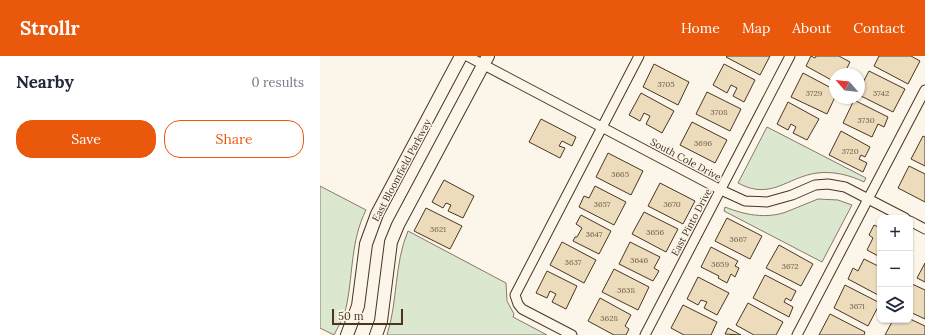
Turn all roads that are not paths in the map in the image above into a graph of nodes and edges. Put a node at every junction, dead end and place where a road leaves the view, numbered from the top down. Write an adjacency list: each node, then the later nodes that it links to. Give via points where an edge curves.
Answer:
1 (461, 56): 13 (street, East Bloomfield Parkway, via 372,224 366,244 358,306)
2 (467, 56): 5 (street, South Cole Drive)
3 (640, 56): 7 (street)
4 (790, 56): 8 (street, East Pinto Drive)
5 (485, 61): 7 (street, South Cole Drive); 14 (street, via 391,242 381,321)
6 (925, 90): 9 (street)
7 (603, 128): 8 (street, South Cole Drive); 15 (street, via 515,295 522,308)
8 (720, 190): 9 (street, South Cole Drive, via 745,201 767,202 815,185 828,184 845,187); 16 (street, East Pinto Drive)
9 (868, 198): 10 (street, South Cole Drive); 17 (street)
10 (899, 215)
11 (913, 222): 12 (street)
12 (925, 228)
13 (346, 335)
14 (376, 335)
15 (572, 335)
16 (645, 335)
17 (797, 335)

